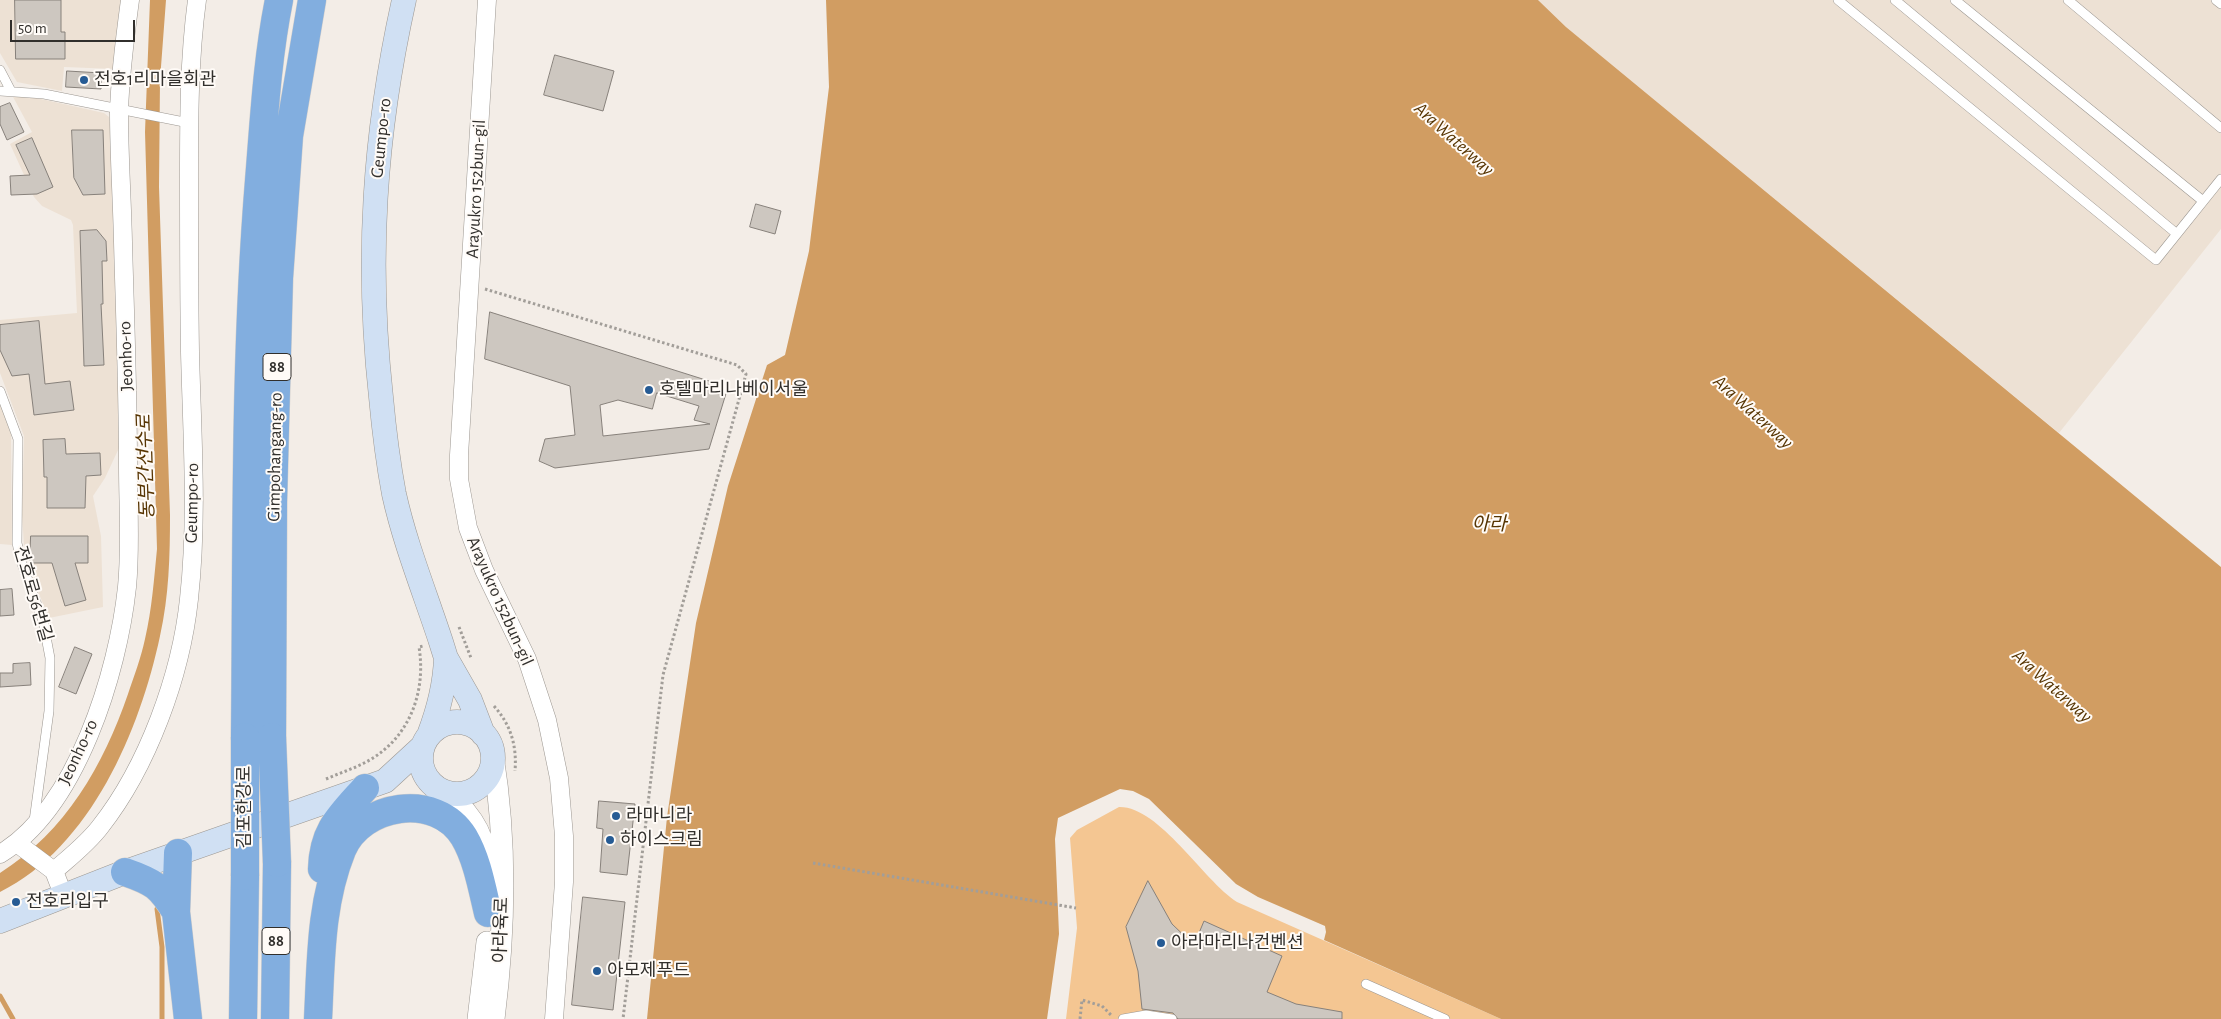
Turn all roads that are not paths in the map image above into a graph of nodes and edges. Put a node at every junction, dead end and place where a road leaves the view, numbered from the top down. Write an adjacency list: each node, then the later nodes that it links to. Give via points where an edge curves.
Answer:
1 (130, 0): 16 (street, Jeonho-ro, via 123,57)
2 (197, 0): 17 (street, Geumpo-ro)
3 (279, 0): 25 (highway, Gimpohangang-ro / 88, via 266,91 251,298)
4 (312, 0): 26 (highway, Gimpohangang-ro / 88, via 289,136 279,278 273,502)
5 (404, 0): 23 (main road, Geumpo-ro, via 379,146 373,226 373,299 387,453 395,496)
6 (487, 0): 49 (street, Arayukro 152bun-gil, via 459,455 462,502 476,551 514,630 539,694 554,748 564,836 564,882)
7 (1838, 0): 21 (lane, via 2156,260)
8 (1895, 0): 21 (lane)
9 (1955, 0): 20 (lane)
10 (2068, 0): 18 (lane)
11 (2216, 0): 12 (lane)
12 (2221, 4)
13 (0, 70): 15 (lane)
14 (0, 91): 15 (lane)
15 (11, 91): 16 (lane, via 44,94)
16 (124, 111): 17 (lane); 31 (street, Jeonho-ro, via 127,585 120,633 94,720 68,779)
17 (182, 122): 35 (street, Geumpo-ro, via 193,481 189,600 171,685 132,778 100,827 74,854)
18 (2221, 128)
19 (2221, 179): 20 (lane)
20 (2203, 201): 21 (lane)
21 (2177, 234)
22 (0, 391): 31 (lane, 전호로56번길, via 18,439 17,543 44,621 50,658 49,711)
23 (446, 658): 24 (main road, via 470,700); 27 (main road, via 440,706)
24 (483, 734): 27 (main road, via 474,726 450,722 438,727); 28 (main road, via 490,744)
25 (245, 737): 44 (highway, 김포한강로 / 88, bridge)
26 (272, 737): 45 (highway, 김포한강로 / 88, bridge, via 277,863)
27 (426, 740): 29 (main road); 30 (main road, via 421,758 423,770)
28 (492, 756): 30 (main road, via 491,769 477,787 457,793); 48 (street, 아라육로, via 503,840 502,936)
29 (375, 784): 30 (main road, via 412,782); 33 (main road); 39 (highway, via 340,815 330,830 323,850 321,888)
30 (441, 790): 40 (street, via 464,808 475,822 486,852)
31 (32, 829): 32 (street, Jeonho-ro)
32 (21, 846): 34 (street, Jeonho-ro); 35 (street)
33 (178, 853): 36 (main road); 38 (highway)
34 (0, 854)
35 (51, 868): 37 (street)
36 (125, 872): 37 (main road); 38 (highway, via 156,885)
37 (64, 897): 41 (main road)
38 (176, 912): 43 (highway)
39 (324, 913): 40 (highway, via 336,866 350,836 373,816 406,808 436,814 464,836); 46 (highway)
40 (488, 913): 47 (street, via 486,964)
41 (0, 921)
42 (1366, 984): 52 (lane)
43 (188, 1019)
44 (243, 1019)
45 (275, 1019)
46 (318, 1019)
47 (478, 1019)
48 (494, 1019)
49 (554, 1019)
50 (1123, 1019): 51 (lane, via 1146,1015)
51 (1172, 1019)
52 (1445, 1019)

